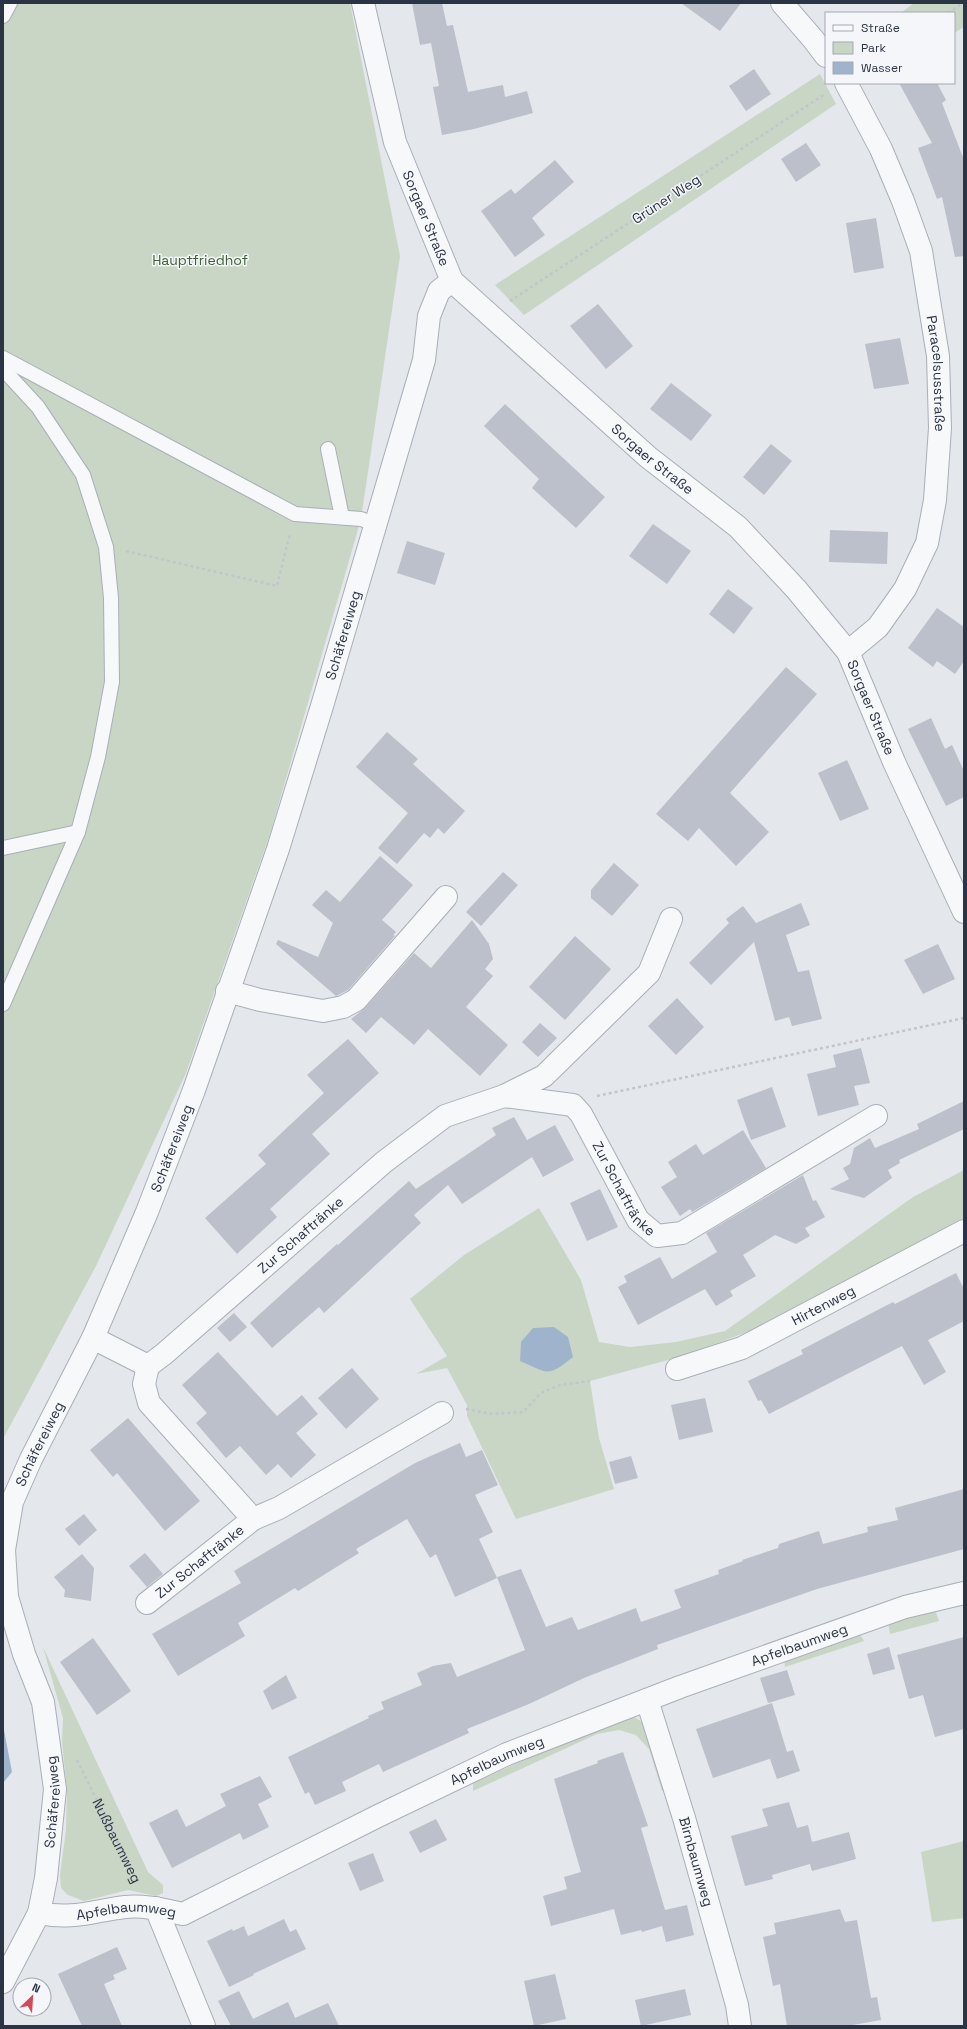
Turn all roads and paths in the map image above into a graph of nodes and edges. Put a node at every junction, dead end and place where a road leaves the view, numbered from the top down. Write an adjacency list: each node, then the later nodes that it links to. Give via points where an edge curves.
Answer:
1 (10, 3): 6 (lane)
2 (363, 3): 9 (street, Sorgaer Straße, via 395,142)
3 (782, 3): 7 (street)
4 (963, 3): 5 (path)
5 (950, 12)
6 (3, 16)
7 (825, 55)
8 (837, 87): 10 (path, Grüner Weg); 18 (street, Paracelsusstraße, via 881,149 921,251 938,356 940,428 935,500 927,544 905,589 878,627)
9 (452, 281): 10 (street, Sorgaer Straße); 16 (street, Schäfereiweg, via 439,291 430,316 424,360)
10 (490, 315): 18 (street, Sorgaer Straße, via 648,456 738,527 796,588)
11 (3, 358): 14 (lane)
12 (3, 369): 19 (lane, via 38,407 83,475 106,547 111,598 112,682 98,757)
13 (328, 449): 15 (lane)
14 (295, 514): 15 (lane); 17 (path, via 277,586)
15 (342, 517): 16 (lane)
16 (375, 524): 24 (street, Schäfereiweg, via 280,841)
17 (124, 550)
18 (848, 652): 22 (street, Sorgaer Straße, via 894,762)
19 (78, 832): 20 (lane); 25 (lane)
20 (3, 848)
21 (446, 897): 24 (street, via 356,1000 343,1007 323,1011 260,1000)
22 (964, 912)
23 (671, 919): 27 (street, Zur Schaftränke, via 649,974 544,1076)
24 (227, 991): 31 (street, Schäfereiweg, via 194,1090 150,1205)
25 (3, 1004)
26 (964, 1018): 28 (path, via 581,1100)
27 (504, 1096): 28 (street, Zur Schaftränke); 32 (street, Zur Schaftränke, via 445,1116 384,1162)
28 (573, 1105): 29 (street, Zur Schaftränke, via 581,1114 638,1220 657,1236 682,1233)
29 (876, 1116)
30 (964, 1231): 33 (street, Hirtenweg, via 742,1348)
31 (93, 1338): 32 (street); 42 (street, Schäfereiweg, via 31,1459 12,1502 4,1550 7,1597 24,1654 43,1702 55,1788 46,1878)
32 (148, 1366): 36 (street, Zur Schaftränke, via 144,1384 150,1403)
33 (677, 1369)
34 (590, 1381): 35 (path, via 560,1385 541,1393 523,1412 492,1414 467,1409)
35 (442, 1412): 36 (street, Zur Schaftränke, via 279,1508)
36 (253, 1519): 38 (street, Zur Schaftränke)
37 (964, 1593): 39 (street, Apfelbaumweg, via 905,1607)
38 (147, 1603)
39 (647, 1700): 41 (street, Apfelbaumweg, via 507,1754 183,1914); 45 (street, Birnbaumweg, via 684,1818 737,2005)
40 (76, 1759): 41 (path, Nußbaumweg, via 142,1889)
41 (156, 1908): 42 (street, Apfelbaumweg, via 126,1907 58,1917); 44 (street)
42 (39, 1913): 43 (street, Schäfereiweg)
43 (3, 1982)
44 (204, 2026)
45 (740, 2026)

